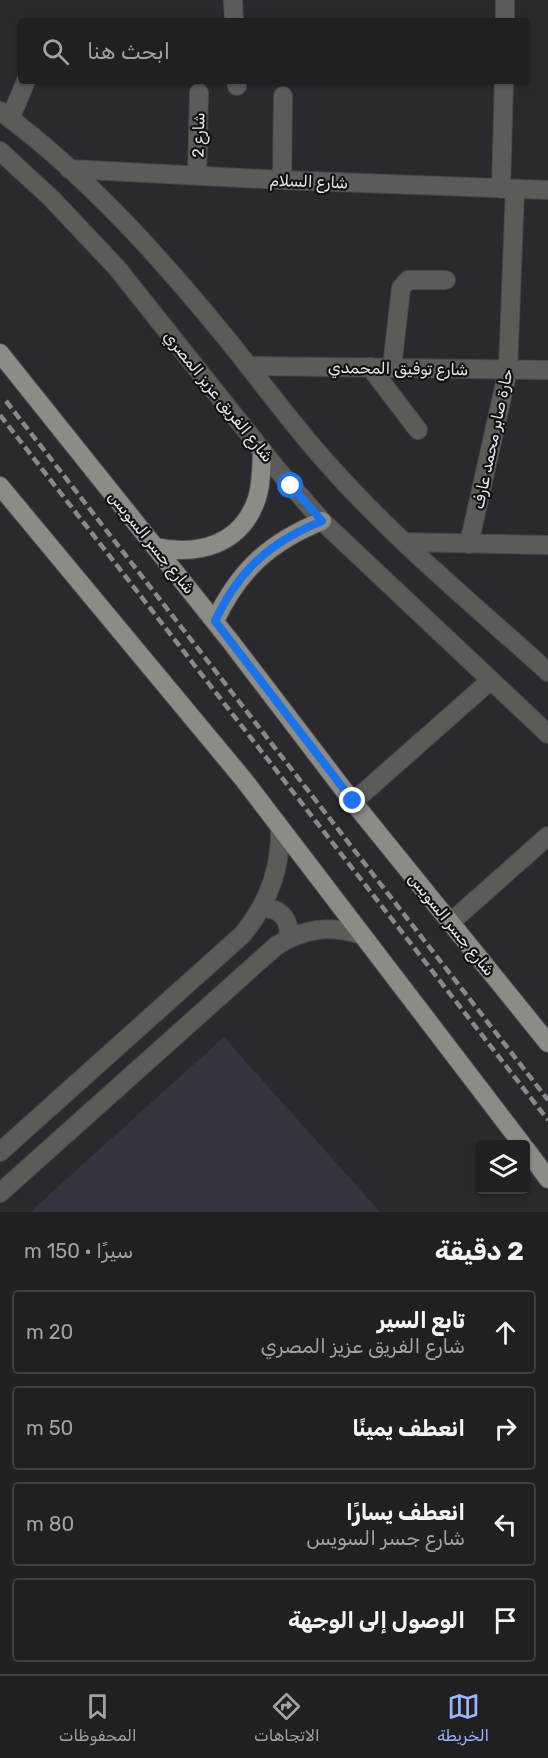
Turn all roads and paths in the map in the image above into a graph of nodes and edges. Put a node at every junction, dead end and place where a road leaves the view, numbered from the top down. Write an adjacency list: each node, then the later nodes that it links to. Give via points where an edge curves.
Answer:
1 (232, 0): 3 (street)
2 (505, 0): 4 (street)
3 (234, 18)
4 (505, 18)
5 (24, 84): 9 (street)
6 (504, 84): 14 (street, حارة صابر محمد عارف)
7 (199, 93): 12 (street, شارع 2)
8 (283, 96): 13 (street)
9 (5, 115): 11 (street)
10 (0, 151): 26 (street, شارع الفريق عزيز المصري, via 117,268)
11 (69, 169): 12 (street, شارع السلام); 18 (street, via 162,263)
12 (197, 176): 13 (street, شارع السلام)
13 (282, 180): 14 (street, شارع السلام)
14 (508, 190): 15 (street, شارع السلام); 21 (street, حارة صابر محمد عارف)
15 (548, 190)
16 (446, 280): 20 (street, via 408,280 400,288)
17 (0, 353): 24 (main road, شارع جسر السويس)
18 (248, 366): 19 (street, شارع توفيق المحمدي); 29 (street, via 327,464)
19 (370, 367): 20 (street, شارع توفيق المحمدي); 25 (street)
20 (392, 367): 21 (street, شارع توفيق المحمدي)
21 (508, 370): 22 (street, شارع توفيق المحمدي); 30 (street, حارة صابر محمد عارف)
22 (548, 370)
23 (0, 375): 24 (main road)
24 (23, 379): 32 (main road, شارع جسر السويس)
25 (418, 430)
26 (262, 450): 28 (street, شارع الفريق عزيز المصري); 32 (main road, via 256,501 233,534 196,551)
27 (0, 486): 38 (main road, via 244,780)
28 (322, 521): 33 (main road, via 265,552 236,584); 35 (street, شارع الفريق عزيز المصري)
29 (405, 542): 30 (street); 34 (street)
30 (469, 544): 31 (street)
31 (548, 545)
32 (156, 547): 33 (main road, شارع جسر السويس)
33 (215, 621): 37 (main road, شارع جسر السويس)
34 (548, 672)
35 (491, 680): 36 (street, شارع الفريق عزيز المصري); 37 (street)
36 (548, 734)
37 (353, 801): 41 (main road, شارع جسر السويس)
38 (280, 829): 40 (street, via 279,861); 42 (main road)
39 (548, 836): 41 (street)
40 (262, 908): 43 (street, via 281,913 289,925); 46 (street, via 242,935)
41 (451, 922): 44 (main road, شارع جسر السويس)
42 (362, 934): 43 (street, via 332,928); 45 (main road)
43 (288, 938): 49 (street)
44 (548, 1043)
45 (519, 1140)
46 (0, 1152)
47 (530, 1156): 48 (main road)
48 (548, 1179)
49 (0, 1194)

